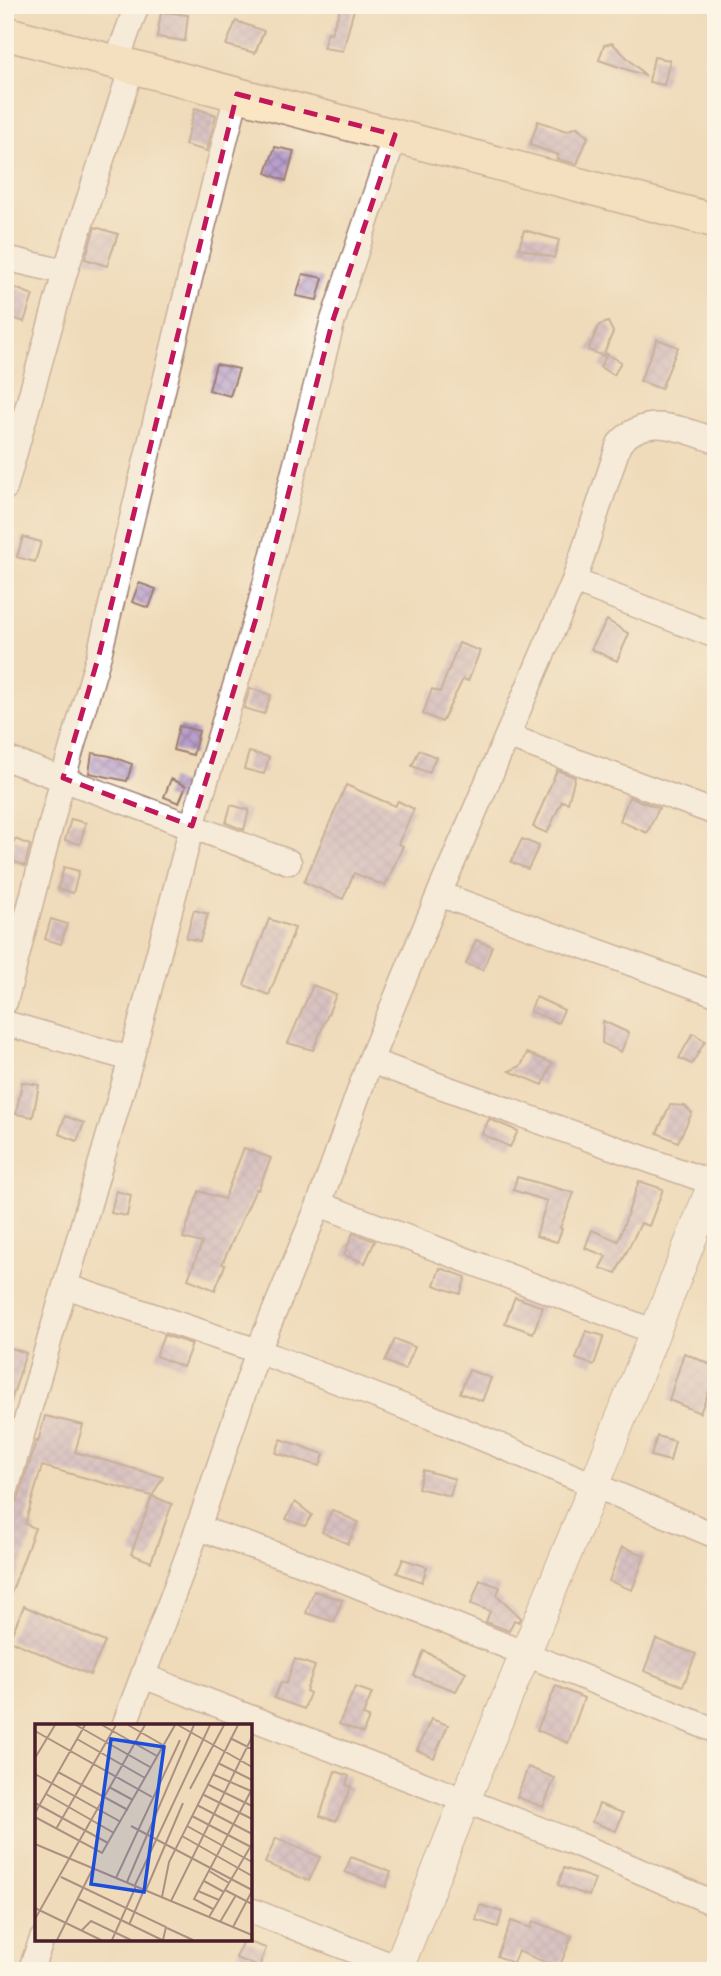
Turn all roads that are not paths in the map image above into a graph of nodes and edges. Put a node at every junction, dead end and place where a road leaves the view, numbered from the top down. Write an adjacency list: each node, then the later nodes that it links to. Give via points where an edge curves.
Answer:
1 (136, 5): 3 (street)
2 (5, 33): 3 (main road)
3 (124, 65): 4 (main road); 8 (street)
4 (237, 94): 5 (main road); 15 (street, via 99,655)
5 (395, 135): 6 (main road); 17 (street, via 332,323 258,612)
6 (716, 221)
7 (5, 258): 8 (street)
8 (65, 272): 10 (street)
9 (716, 441): 11 (street, via 660,426 627,434 619,444)
10 (5, 488)
11 (575, 581): 12 (street); 13 (street)
12 (716, 636)
13 (507, 736): 16 (street); 19 (street)
14 (5, 758): 15 (street)
15 (63, 778): 17 (street); 21 (street)
16 (716, 813)
17 (192, 826): 18 (street); 23 (street)
18 (289, 862)
19 (439, 894): 20 (street); 24 (street)
20 (716, 994)
21 (5, 1002)
22 (5, 1023): 23 (street)
23 (131, 1059): 27 (street)
24 (370, 1061): 25 (street); 26 (street)
25 (715, 1181): 28 (street)
26 (319, 1204): 28 (street); 29 (street)
27 (65, 1286): 29 (street); 31 (street)
28 (655, 1332): 30 (street)
29 (258, 1351): 30 (street); 32 (street)
30 (595, 1484): 33 (street); 34 (street)
31 (5, 1493)
32 (198, 1528): 34 (street, via 301,1563); 35 (street)
33 (716, 1536)
34 (525, 1655): 37 (street); 38 (street)
35 (143, 1676): 36 (street); 38 (street)
36 (125, 1724)
37 (716, 1731)
38 (465, 1800): 39 (street); 42 (street)
39 (716, 1904)
40 (252, 1911): 42 (street)
41 (41, 1941): 43 (street)
42 (400, 1970)
43 (30, 1971)

